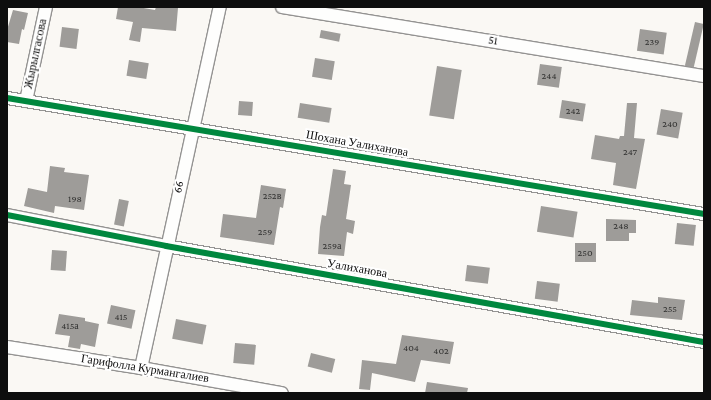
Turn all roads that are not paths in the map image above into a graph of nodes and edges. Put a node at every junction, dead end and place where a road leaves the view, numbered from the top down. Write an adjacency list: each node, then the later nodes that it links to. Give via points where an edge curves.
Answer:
1 (46, 7): 6 (street, Жырылгасова)
2 (220, 7): 7 (street, 66)
3 (282, 7): 4 (street, 51)
4 (704, 76)
5 (7, 98): 6 (street, Шохана Уалиханова)
6 (26, 101): 7 (street, Шохана Уалиханова)
7 (193, 128): 8 (street, Шохана Уалиханова); 10 (street, 66)
8 (704, 214)
9 (7, 215): 10 (street, Уалиханова)
10 (166, 246): 11 (street, Уалиханова); 13 (street, 66)
11 (704, 342)
12 (7, 347): 13 (street, Гарифолла Курмангалиев)
13 (141, 368): 14 (street, Гарифолла Курмангалиев)
14 (282, 393)

